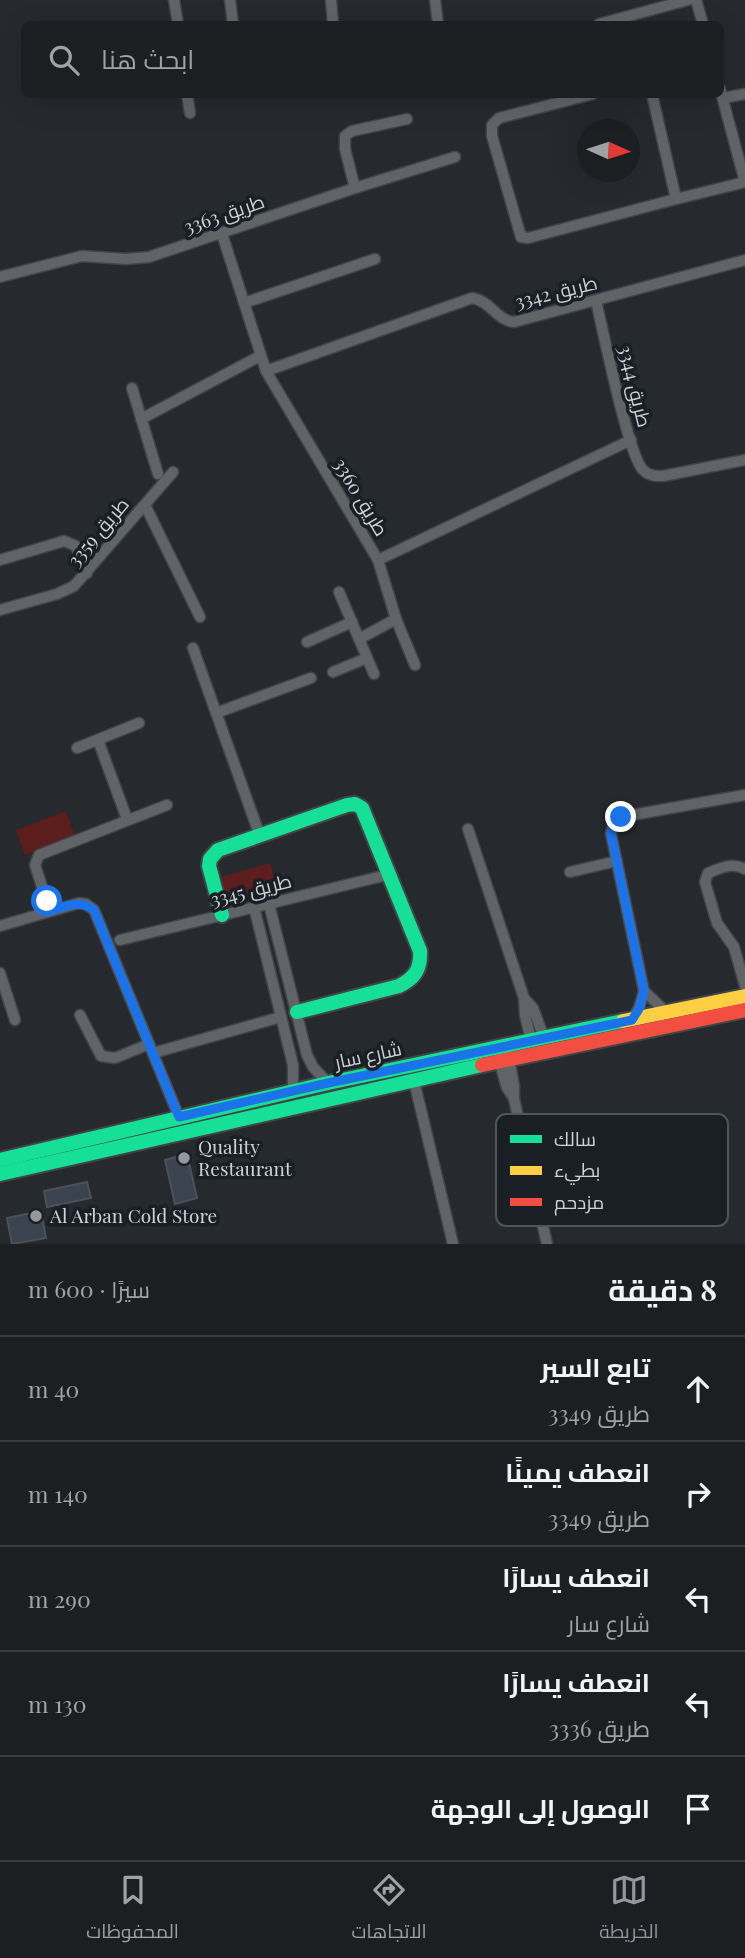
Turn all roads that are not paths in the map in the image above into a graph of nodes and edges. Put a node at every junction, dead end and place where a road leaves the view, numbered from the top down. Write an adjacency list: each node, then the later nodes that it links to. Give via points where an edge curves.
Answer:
1 (174, 0): 7 (street)
2 (230, 0): 8 (street)
3 (331, 0): 9 (street)
4 (435, 0): 10 (street)
5 (688, 0): 11 (street)
6 (696, 0): 12 (street)
7 (177, 21)
8 (233, 21)
9 (334, 21)
10 (438, 21)
11 (610, 21)
12 (702, 21)
13 (724, 94): 14 (street)
14 (745, 94)
15 (188, 98): 19 (street)
16 (577, 98): 24 (street, via 499,118 492,125 518,234 525,239)
17 (653, 98): 24 (street)
18 (723, 98): 22 (street)
19 (190, 113)
20 (407, 120): 23 (street, via 345,136)
21 (455, 157): 23 (street, طريق 3363)
22 (745, 182): 24 (street)
23 (355, 188): 25 (street, طريق 3363)
24 (676, 199)
25 (222, 234): 28 (street, طريق 3363, via 138,260 82,256); 30 (street, طريق 3360)
26 (375, 259): 30 (street)
27 (745, 260): 29 (street, طريق 3342)
28 (0, 277)
29 (596, 301): 32 (street, طريق 3342, via 514,322 500,317 481,299 472,298); 35 (street, طريق 3344)
30 (244, 303): 31 (street, طريق 3360)
31 (261, 356): 32 (street, طريق 3360); 34 (street)
32 (266, 371): 41 (street, طريق 3360)
33 (132, 388): 34 (street)
34 (141, 419): 38 (street)
35 (631, 440): 36 (street, طريق 3344, via 641,468 650,475); 41 (street, طريق 3360)
36 (745, 460)
37 (173, 472): 39 (street, طريق 3359)
38 (158, 474)
39 (145, 505): 42 (street, طريق 3359); 45 (street, طريق 3359)
40 (0, 560): 42 (street, via 64,541 76,546)
41 (377, 560): 46 (street)
42 (87, 573): 44 (street, طريق 3359, via 66,591)
43 (339, 592): 47 (street)
44 (0, 610)
45 (200, 617)
46 (396, 619): 48 (street); 52 (street)
47 (352, 622): 48 (street); 49 (street)
48 (359, 639): 51 (street)
49 (307, 642)
50 (193, 648): 56 (street)
51 (367, 658): 53 (street); 54 (street)
52 (415, 665)
53 (333, 673)
54 (374, 674)
55 (311, 678): 56 (street)
56 (216, 713): 64 (street)
57 (139, 723): 58 (street)
58 (97, 740): 59 (street); 62 (street)
59 (77, 748)
60 (745, 795): 65 (street, via 617,819 611,829)
61 (167, 805): 62 (street)
62 (127, 819): 71 (street, via 39,855 35,865)
63 (468, 830): 86 (street, via 524,998 533,1008)
64 (260, 836): 68 (street, via 355,804 366,814); 72 (street, via 218,850 210,859)
65 (617, 861): 67 (street); 77 (street)
66 (745, 869): 76 (street, via 726,866 708,873 705,882 717,923 734,947)
67 (570, 872)
68 (391, 874): 69 (street, طريق 3345); 80 (street, via 420,951 417,973 399,986)
69 (269, 904): 70 (street, طريق 3345); 80 (street)
70 (254, 907): 72 (street, طريق 3345); 83 (street)
71 (50, 911): 73 (street); 87 (street, via 79,903 94,910)
72 (222, 915): 74 (street, طريق 3345)
73 (0, 926)
74 (120, 940)
75 (0, 973): 84 (street)
76 (745, 986)
77 (644, 991): 81 (street); 85 (street)
78 (745, 996): 81 (street, شارع سار)
79 (745, 1010): 88 (street, شارع سار)
80 (297, 1013): 83 (street); 83 (street); 90 (street, via 309,1059)
81 (667, 1013): 85 (street, شارع سار)
82 (80, 1015): 87 (street, via 101,1056 115,1058)
83 (281, 1017): 87 (street); 91 (street, via 293,1065)
84 (15, 1020)
85 (632, 1020): 86 (street, شارع سار)
86 (537, 1039): 88 (street, شارع سار)
87 (151, 1049): 93 (street)
88 (502, 1053): 89 (street, شارع سار); 90 (street, شارع سار); 92 (street)
89 (414, 1081): 95 (street, شارع سار); 97 (street)
90 (328, 1083): 91 (street, شارع سار)
91 (293, 1092): 93 (street, شارع سار)
92 (517, 1114)
93 (179, 1117): 94 (street, شارع سار)
94 (0, 1160)
95 (0, 1174)
96 (543, 1226): 98 (street)
97 (453, 1244)
98 (547, 1244)

